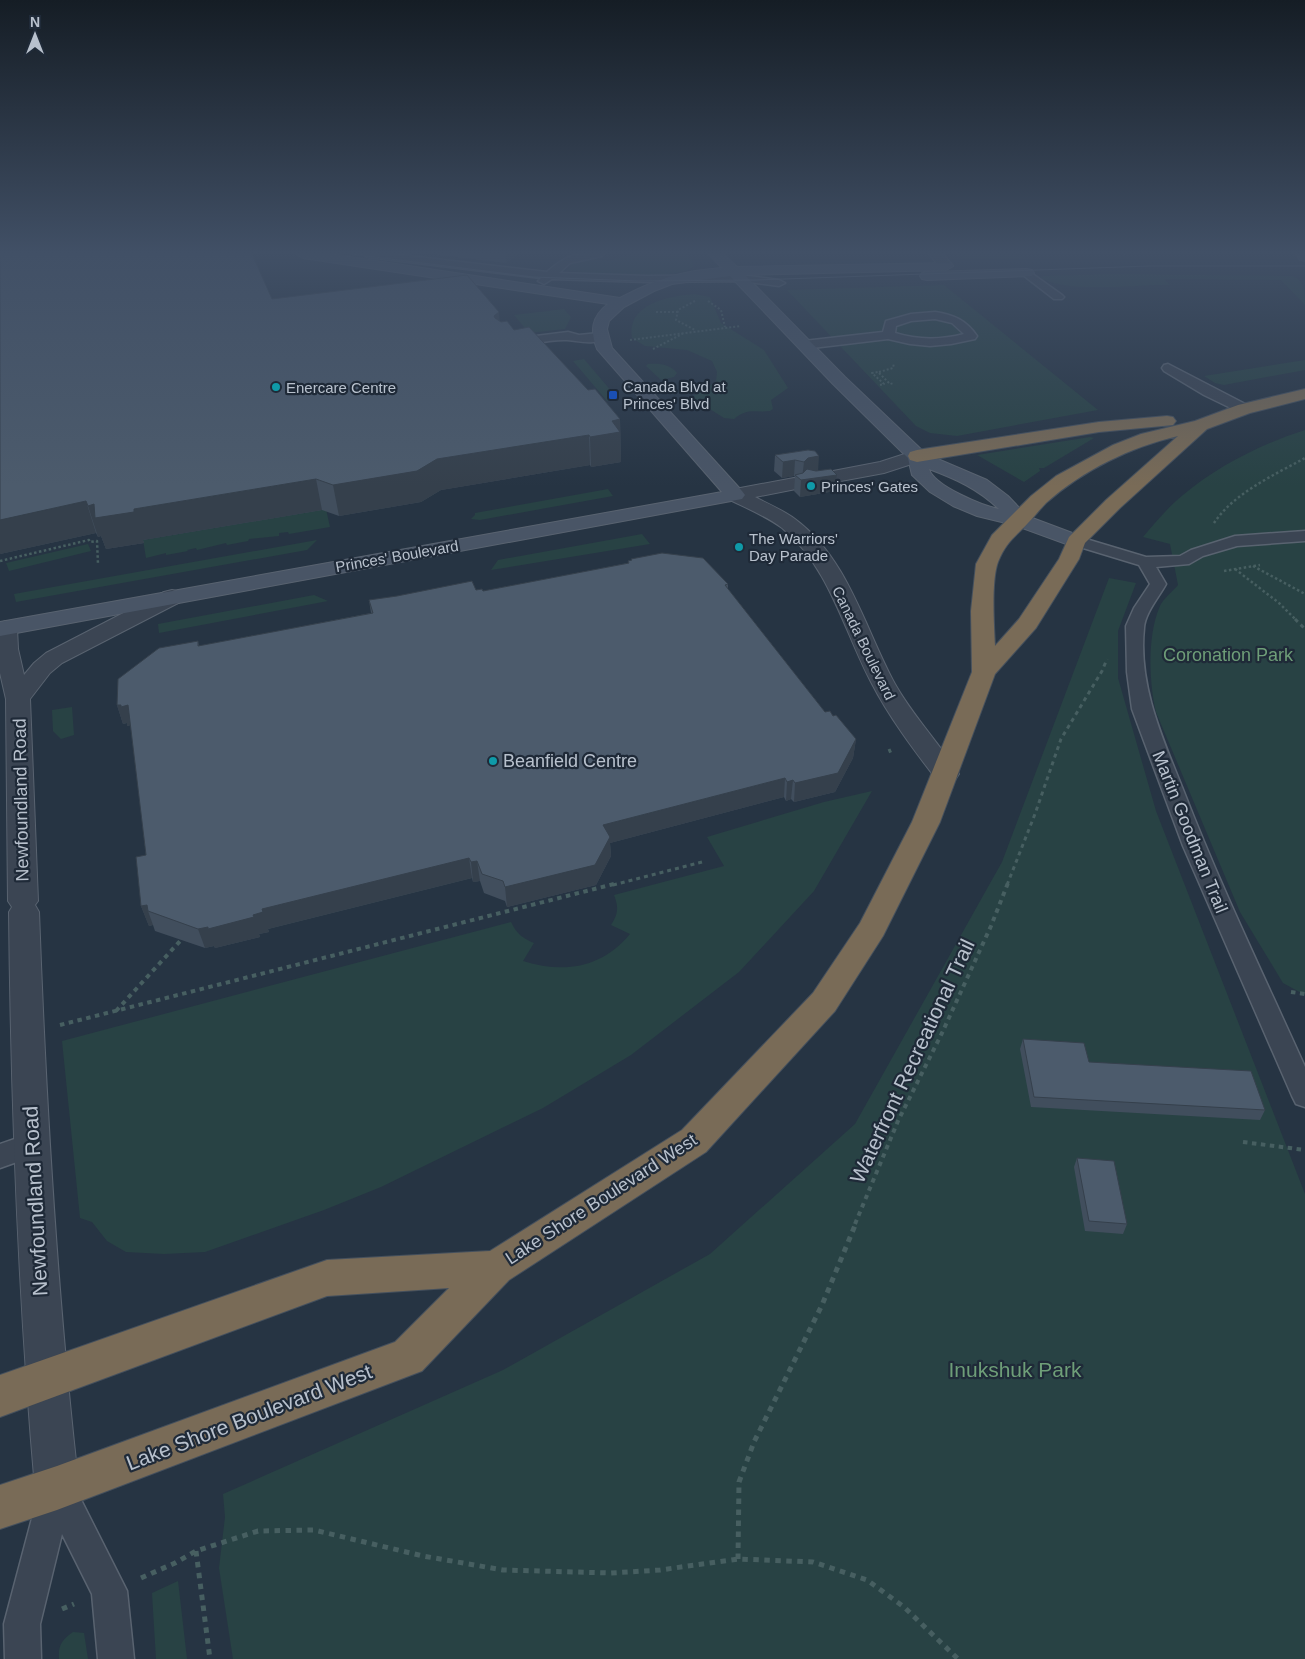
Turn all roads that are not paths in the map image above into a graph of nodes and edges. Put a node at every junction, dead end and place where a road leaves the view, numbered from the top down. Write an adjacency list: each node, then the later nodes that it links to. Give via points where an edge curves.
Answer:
1 (598, 331): 6 (street)
2 (792, 331): 7 (street)
3 (890, 331): 5 (lane)
4 (969, 331): 5 (lane, via 971,336 955,341 922,342)
5 (890, 335): 7 (lane)
6 (598, 337): 8 (lane, via 578,339 568,344); 17 (street, Canada Boulevard, via 604,349)
7 (804, 344): 14 (street)
8 (508, 348)
9 (1168, 368): 11 (lane)
10 (1305, 394): 11 (highway, Lake Shore Boulevard West)
11 (1244, 409): 12 (highway, Lake Shore Boulevard West)
12 (1221, 417): 13 (highway, Lake Shore Boulevard West); 14 (highway, via 1099,427)
13 (1201, 425): 18 (highway, Lake Shore Boulevard West, via 1147,438 1102,457 1063,480); 20 (highway, Lake Shore Boulevard West)
14 (917, 456): 15 (street, via 887,466); 18 (street, via 921,475 937,488 984,512)
15 (814, 480)
16 (786, 485): 17 (street, Princes' Boulevard)
17 (735, 495): 22 (street, Princes' Boulevard); 26 (street, Canada Boulevard, via 788,524 812,548 830,574 902,717)
18 (1020, 520): 20 (street); 24 (highway, Lake Shore Boulevard West, via 999,539 987,564 982,611)
19 (1305, 536): 21 (lane, via 1235,541 1183,561)
20 (1076, 541): 21 (lane); 24 (highway, Lake Shore Boulevard West, via 1069,559 1028,623)
21 (1145, 562): 27 (lane, Martin Goodman Trail, via 1158,584 1135,626 1136,672 1142,709 1194,846)
22 (172, 597): 23 (street, Princes' Boulevard); 25 (street, Newfoundland Road, via 54,658)
23 (3, 628): 25 (street, Newfoundland Road)
24 (984, 672): 26 (highway, Lake Shore Boulevard West)
25 (18, 699): 28 (street, Newfoundland Road, via 27,1034)
26 (946, 774): 29 (highway, Lake Shore Boulevard West, via 926,822 872,928 824,1002 694,1141)
27 (1305, 1096)
28 (16, 1151): 30 (street, Newfoundland Road)
29 (496, 1268): 30 (highway, Lake Shore Boulevard West, via 327,1278); 32 (highway, Lake Shore Boulevard West, via 408,1357)
30 (45, 1379): 31 (highway, Lake Shore Boulevard West); 32 (street, Newfoundland Road)
31 (0, 1396)
32 (57, 1488): 33 (highway, Lake Shore Boulevard West); 34 (lane, via 22,1624); 35 (lane, via 109,1590)
33 (0, 1507)
34 (23, 1659)
35 (116, 1659)

